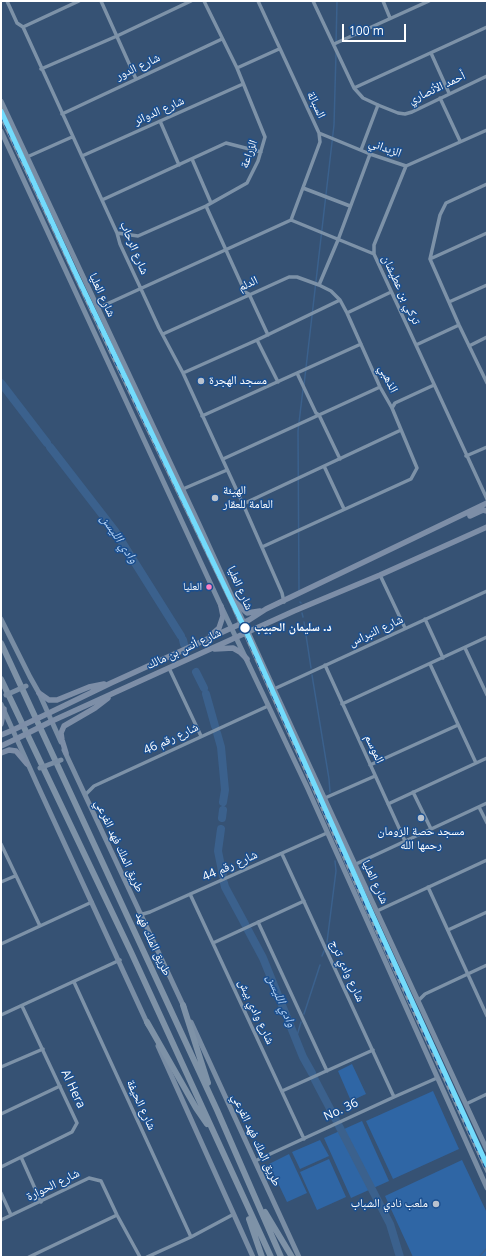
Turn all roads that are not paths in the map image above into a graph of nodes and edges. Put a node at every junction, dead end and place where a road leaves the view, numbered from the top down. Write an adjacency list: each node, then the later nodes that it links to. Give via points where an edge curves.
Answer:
1 (7, 1): 11 (street, شارع الرحاب, via 17,23)
2 (79, 1): 11 (street)
3 (101, 1): 13 (street)
4 (191, 1): 13 (street)
5 (204, 1): 14 (street, الزراعة)
6 (258, 1): 16 (street, السبالة)
7 (314, 1): 15 (street, أحمد الأنصاري)
8 (383, 1): 10 (street)
9 (429, 1): 10 (street)
10 (390, 18): 15 (street)
11 (23, 27): 19 (street, شارع الرحاب)
12 (487, 27): 17 (street)
13 (117, 36): 19 (street); 21 (street)
14 (222, 39): 18 (street, الزراعة); 21 (street, شارع الدور)
15 (334, 44): 23 (street, أحمد الأنصاري)
16 (280, 49): 18 (street); 32 (street, السبالة)
17 (431, 53): 23 (street); 24 (street)
18 (236, 68): 22 (street, الزراعة)
19 (41, 69): 28 (street, شارع الرحاب)
20 (487, 76): 24 (street, أحمد الأنصاري)
21 (136, 79): 28 (street, شارع الدور)
22 (243, 84): 29 (street, شارع الدوائر); 36 (street, الزراعة, via 265,137)
23 (354, 88): 27 (street, أحمد الأنصاري, via 363,98)
24 (449, 93): 25 (street, أحمد الأنصاري)
25 (440, 98): 27 (street, أحمد الأنصاري, via 404,114); 34 (street)
26 (1, 101): 39 (main road, شارع العليا)
27 (378, 105): 35 (street)
28 (62, 114): 33 (street, شارع الرحاب)
29 (160, 121): 38 (street, شارع الدوائر); 41 (street)
30 (487, 130): 34 (street, الزبداني)
31 (1, 131): 104 (main road, شارع العليا)
32 (318, 133): 35 (street, الزبداني); 44 (street, السبالة, via 320,142)
33 (72, 137): 38 (street, شارع الرحاب); 39 (street)
34 (460, 141): 42 (street, الزبداني)
35 (361, 150): 37 (street, الزبداني)
36 (261, 152): 40 (street, via 226,143); 46 (street, الزراعة, via 248,183)
37 (370, 154): 42 (street, الزبداني); 48 (street)
38 (82, 156): 45 (street, شارع الرحاب)
39 (27, 157): 63 (main road, شارع العليا)
40 (192, 159): 41 (street); 46 (street)
41 (179, 165): 45 (street)
42 (406, 166): 54 (street, via 374,245)
43 (487, 184): 55 (street, via 446,203 440,215)
44 (303, 188): 48 (street); 49 (street, السبالة)
45 (102, 200): 50 (street, شارع الرحاب)
46 (211, 203): 47 (street, الزراعة)
47 (206, 206): 50 (street, الزراعة, via 138,236); 53 (street)
48 (350, 206): 52 (street)
49 (291, 220): 52 (street, تركي بن عطيشان); 53 (street)
50 (117, 233): 58 (street, شارع الرحاب)
51 (487, 233): 55 (street)
52 (338, 240): 54 (street, تركي بن عطيشان); 56 (street)
53 (226, 250): 58 (street); 60 (street, via 245,292)
54 (374, 254): 59 (street, تركي بن عطيشان)
55 (430, 259): 62 (street)
56 (319, 285): 60 (street, الدلم, via 290,277); 61 (street, الدلم, via 331,291)
57 (487, 285): 62 (street)
58 (141, 289): 63 (street); 66 (street, شارع الرحاب)
59 (391, 292): 64 (street); 71 (street, تركي بن عطيشان)
60 (249, 294): 66 (street, الدلم); 67 (street)
61 (340, 300): 64 (street, الذهبي); 67 (street)
62 (449, 302): 65 (street)
63 (98, 308): 89 (main road, شارع العليا)
64 (347, 313): 70 (street, الذهبي)
65 (459, 325): 71 (street); 72 (street)
66 (163, 334): 73 (street, شارع الرحاب)
67 (268, 335): 69 (street)
68 (487, 337): 72 (street)
69 (257, 340): 73 (street); 75 (street)
70 (361, 344): 74 (street); 78 (street, الذهبي)
71 (416, 345): 77 (street, تركي بن عطيشان)
72 (469, 346): 76 (street)
73 (182, 373): 81 (street, شارع الرحاب)
74 (298, 373): 75 (street); 80 (street)
75 (278, 382): 81 (street)
76 (487, 383)
77 (434, 385): 79 (street, via 395,404); 84 (street, تركي بن عطيشان)
78 (380, 387): 79 (street, الذهبي); 80 (street)
79 (392, 408): 82 (street, الذهبي)
80 (319, 415): 85 (street); 86 (street)
81 (202, 416): 85 (street, شارع الرحاب)
82 (401, 430): 86 (street); 93 (street, الذهبي, via 417,468 411,479)
83 (487, 447): 84 (street)
84 (466, 456): 90 (street, تركي بن عطيشان)
85 (223, 459): 88 (street, شارع الرحاب)
86 (340, 459): 87 (street)
87 (324, 466): 91 (street); 93 (street)
88 (227, 470): 89 (street); 91 (street, شارع الرحاب)
89 (183, 489): 102 (main road, شارع العليا)
90 (487, 500)
91 (243, 504): 98 (street, شارع الرحاب)
92 (487, 504): 97 (main road)
93 (344, 509): 98 (street)
94 (487, 510): 97 (main road)
95 (487, 522): 99 (main road)
96 (487, 526): 99 (main road, شارع أنس بن مالك)
97 (428, 533): 103 (main road)
98 (262, 547): 103 (street, شارع الرحاب)
99 (440, 548): 100 (main road, شارع أنس بن مالك)
100 (380, 575): 110 (street); 111 (main road, شارع أنس بن مالك)
101 (487, 591): 107 (street, شارع النبراس)
102 (234, 601): 105 (main road, via 247,613); 108 (main road, شارع العليا)
103 (284, 602): 105 (main road)
104 (221, 606): 109 (main road, شارع العليا); 113 (main road, via 223,616 219,628)
105 (266, 609): 108 (main road)
106 (1, 619): 123 (main road, طريق الملك فهد الفرعي)
107 (425, 619): 110 (street, شارع النبراس); 118 (street)
108 (244, 623): 109 (main road); 111 (main road, شارع العليا)
109 (232, 627): 113 (main road); 114 (main road, شارع العليا)
110 (405, 628): 121 (street, شارع النبراس)
111 (248, 632): 114 (main road, شارع أنس بن مالك); 126 (main road, شارع العليا)
112 (487, 637): 116 (street)
113 (208, 638): 125 (main road)
114 (237, 638): 117 (main road, شارع أنس بن مالك); 119 (main road, شارع العليا)
115 (1, 643): 200 (highway, طريق الملك فهد)
116 (465, 648): 118 (street); 130 (street)
117 (209, 650): 119 (main road, via 233,648); 122 (main road, شارع أنس بن مالك)
118 (443, 658): 120 (street)
119 (247, 659): 132 (main road, شارع العليا)
120 (430, 664): 131 (street); 137 (street)
121 (325, 665): 126 (street, شارع النبراس); 131 (street, الموسم)
122 (169, 668): 128 (main road, شارع أنس بن مالك); 140 (street)
123 (30, 677): 127 (main road, طريق الملك فهد الفرعي); 129 (main road, bridge, via 26,686)
124 (1, 679): 202 (highway, طريق الملك فهد)
125 (111, 683): 127 (main road, via 89,687 57,700 49,700); 134 (main road)
126 (274, 689): 154 (main road, شارع العليا)
127 (39, 693): 134 (main road, طريق الملك فهد الفرعي)
128 (114, 693): 135 (main road, شارع أنس بن مالك); 144 (main road, via 95,708 64,726 61,733)
129 (4, 694)
130 (487, 695)
131 (342, 704): 148 (street, الموسم)
132 (268, 706): 140 (street, شارع رقم 46); 160 (main road, شارع العليا)
133 (2, 707): 136 (main road); 138 (main road)
134 (49, 713): 135 (main road, طريق الملك فهد الفرعي); 138 (main road, bridge)
135 (52, 721): 141 (main road, شارع أنس بن مالك, bridge); 144 (main road, طريق الملك فهد الفرعي)
136 (1, 724)
137 (458, 725): 146 (street); 148 (street)
138 (13, 730): 139 (main road); 141 (main road)
139 (1, 735)
140 (201, 736): 153 (street, شارع رقم 46, via 94,786)
141 (16, 738): 142 (main road, شارع أنس بن مالك); 147 (main road)
142 (1, 746)
143 (1, 753): 147 (main road, via 16,751)
144 (66, 753): 149 (main road, طريق الملك فهد الفرعي)
145 (487, 758): 146 (street)
146 (476, 763): 152 (street)
147 (27, 764): 151 (main road)
148 (370, 765): 150 (street, الموسم)
149 (72, 767): 151 (main road, bridge, via 61,760 40,768 35,773); 153 (main road, طريق الملك فهد الفرعي)
150 (375, 776): 154 (street); 156 (street, الموسم)
151 (37, 784): 171 (main road)
152 (413, 792): 156 (street); 159 (street)
153 (85, 795): 174 (main road, طريق الملك فهد الفرعي)
154 (325, 798): 165 (main road, شارع العليا)
155 (487, 803): 157 (street)
156 (388, 804): 161 (street, الموسم)
157 (479, 807): 158 (street); 159 (street)
158 (487, 823)
159 (431, 829): 161 (street)
160 (327, 833): 163 (street, شارع رقم 44); 194 (main road, شارع العليا)
161 (405, 841): 165 (street)
162 (1, 844): 166 (street)
163 (282, 854): 169 (street, شارع رقم 44); 170 (street, شارع وادي ترج)
164 (487, 860): 168 (street)
165 (356, 864): 172 (main road, شارع العليا)
166 (15, 876): 167 (street); 176 (street)
167 (1, 882)
168 (428, 887): 172 (street); 177 (street)
169 (190, 894): 174 (street, شارع رقم 44, via 146,914); 179 (street, شارع وادي بيش)
170 (304, 901): 175 (street); 191 (street, شارع وادي ترج)
171 (92, 902): 176 (street); 180 (main road)
172 (377, 911): 184 (main road, شارع العليا)
173 (487, 912): 177 (street)
174 (139, 913): 185 (main road, طريق الملك فهد الفرعي)
175 (258, 922): 179 (street); 193 (street)
176 (40, 926): 178 (street)
177 (448, 930): 182 (street)
178 (1, 943)
179 (213, 943): 196 (street, شارع وادي بيش)
180 (120, 960): 183 (street); 189 (main road)
181 (487, 965): 182 (street)
182 (468, 974): 184 (street, via 425,994); 188 (street)
183 (74, 982): 186 (street); 217 (street, شارع الحيفة)
184 (418, 1001): 199 (main road, شارع العليا)
185 (183, 1005): 200 (highway); 206 (main road, طريق الملك فهد الفرعي)
186 (22, 1006): 187 (street); 190 (street, Al Hera)
187 (1, 1016)
188 (487, 1016)
189 (147, 1022): 202 (highway); 213 (main road)
190 (42, 1049): 192 (street); 195 (street, Al Hera)
191 (373, 1050): 193 (street); 198 (street, شارع وادي ترج)
192 (1, 1067)
193 (327, 1071): 196 (street)
194 (437, 1078): 198 (street, No. 36); 208 (main road, شارع العليا)
195 (60, 1086): 201 (street); 205 (street, Al Hera, via 77,1123 72,1132)
196 (282, 1091): 203 (street, شارع وادي بيش)
197 (487, 1094): 199 (street)
198 (394, 1097): 203 (street, No. 36)
199 (466, 1104): 204 (main road, شارع العليا)
200 (217, 1110): 209 (highway, طريق الملك فهد)
201 (1, 1114)
202 (216, 1138): 210 (highway, طريق الملك فهد)
203 (304, 1139): 206 (street, No. 36)
204 (487, 1150)
205 (21, 1157): 207 (street, Al Hera); 212 (street)
206 (255, 1161): 228 (main road, طريق الملك فهد الفرعي)
207 (1, 1167)
208 (487, 1188)
209 (251, 1189): 226 (highway, طريق الملك فهد); 227 (highway)
210 (240, 1192): 224 (highway); 225 (highway, طريق الملك فهد)
211 (1, 1193): 214 (street)
212 (41, 1202): 214 (street, شارع الحوارة); 215 (street, شارع الحوارة, via 89,1178 102,1181)
213 (234, 1214): 217 (street); 223 (main road)
214 (11, 1215): 216 (street, شارع الحوارة)
215 (117, 1215): 219 (street); 220 (street, شارع الحوارة)
216 (1, 1220)
217 (191, 1237): 218 (street)
218 (158, 1252): 221 (street); 222 (street)
219 (29, 1257)
220 (140, 1257)
221 (146, 1257)
222 (161, 1257)
223 (253, 1257)
224 (262, 1257)
225 (270, 1257)
226 (281, 1257)
227 (292, 1257)
228 (299, 1257)

